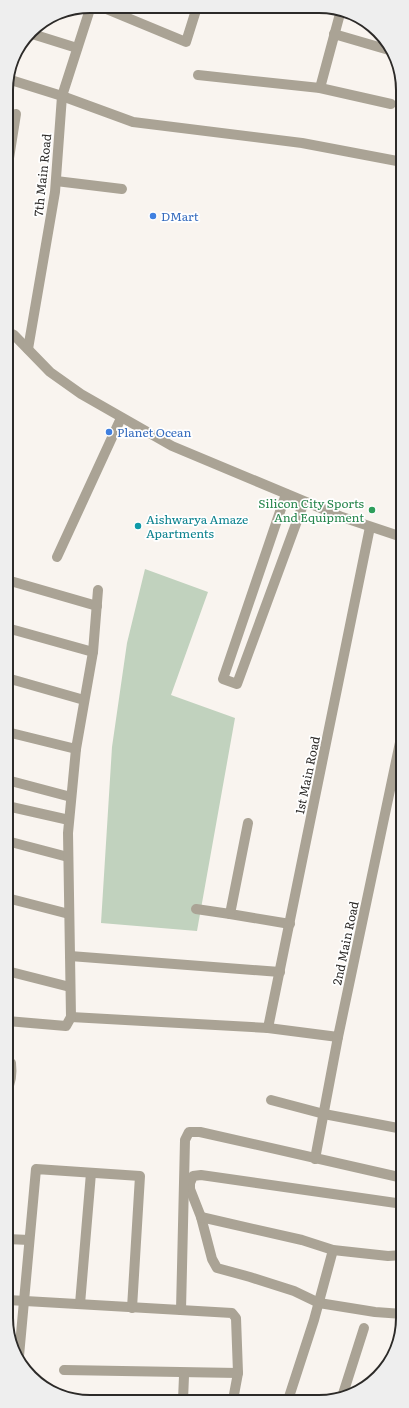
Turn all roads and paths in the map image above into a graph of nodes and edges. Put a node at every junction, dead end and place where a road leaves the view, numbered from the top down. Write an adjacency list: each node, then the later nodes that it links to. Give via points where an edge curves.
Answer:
1 (89, 13): 7 (street, 7th Main Road)
2 (116, 13): 3 (street, via 186,42)
3 (195, 13)
4 (339, 16): 5 (street)
5 (334, 34): 8 (street); 11 (street)
6 (35, 35): 7 (street)
7 (77, 48): 12 (street, 7th Main Road)
8 (384, 48)
9 (198, 75): 11 (street)
10 (14, 81): 12 (street)
11 (320, 88): 13 (street)
12 (62, 96): 16 (street, via 133,122 302,143); 17 (street, 7th Main Road)
13 (391, 104)
14 (16, 114): 15 (street)
15 (13, 133)
16 (396, 161)
17 (56, 181): 18 (street); 20 (street, 7th Main Road)
18 (122, 189)
19 (13, 334): 20 (street)
20 (28, 349): 21 (street, via 50,372)
21 (121, 418): 22 (street, via 172,446); 26 (street)
22 (286, 494): 23 (street); 23 (street, via 223,679 237,684)
23 (304, 502): 24 (street)
24 (370, 527): 25 (street); 48 (street, 1st Main Road)
25 (396, 535)
26 (57, 557)
27 (13, 582): 29 (street)
28 (98, 590): 29 (street)
29 (97, 606): 31 (street)
30 (13, 630): 31 (street)
31 (94, 652): 33 (street)
32 (13, 680): 33 (street)
33 (84, 700): 35 (street)
34 (13, 733): 35 (street)
35 (76, 749): 38 (street)
36 (396, 762): 56 (street, 2nd Main Road)
37 (13, 782): 38 (street)
38 (72, 797): 40 (street)
39 (13, 807): 40 (street)
40 (69, 820): 43 (street)
41 (248, 823): 47 (street)
42 (13, 843): 43 (street)
43 (68, 857): 46 (street)
44 (13, 900): 46 (street)
45 (196, 909): 47 (street)
46 (69, 914): 49 (street)
47 (230, 914): 48 (street)
48 (290, 924): 50 (street, 1st Main Road)
49 (70, 956): 50 (street); 52 (street)
50 (280, 972): 55 (street, 1st Main Road)
51 (13, 973): 52 (street)
52 (70, 987): 53 (street)
53 (71, 1017): 54 (street, via 66,1026); 55 (street)
54 (13, 1022)
55 (268, 1028): 56 (street)
56 (338, 1038): 58 (street, 2nd Main Road)
57 (271, 1100): 58 (street)
58 (324, 1114): 59 (street); 60 (street, 2nd Main Road)
59 (396, 1128)
60 (315, 1159): 62 (street); 74 (street, via 200,1132 189,1132 185,1140)
61 (91, 1173): 66 (street, via 36,1169); 72 (street); 73 (street, via 140,1176)
62 (396, 1176)
63 (396, 1203): 64 (street, via 196,1175 193,1176 190,1189)
64 (201, 1217): 67 (street, via 302,1240); 71 (street, via 212,1259 217,1268 294,1291)
65 (13, 1239): 66 (street)
66 (29, 1240): 70 (street)
67 (333, 1250): 68 (street); 71 (street)
68 (396, 1255)
69 (13, 1300): 70 (street)
70 (23, 1301): 72 (street); 77 (street)
71 (319, 1303): 75 (street); 84 (street)
72 (80, 1304): 73 (street)
73 (132, 1308): 74 (street)
74 (181, 1310): 80 (street, via 232,1313 236,1318)
75 (396, 1314)
76 (364, 1328): 81 (street)
77 (20, 1349)
78 (64, 1370): 79 (street)
79 (183, 1373): 80 (street); 82 (street)
80 (238, 1373): 83 (street)
81 (344, 1391)
82 (183, 1395)
83 (234, 1395)
84 (290, 1395)

